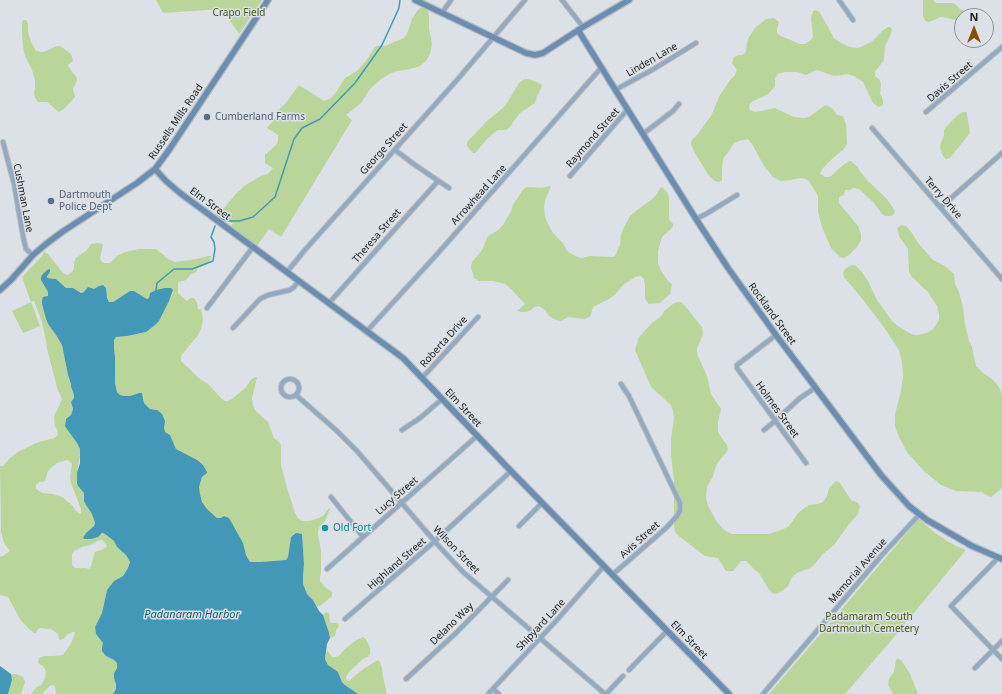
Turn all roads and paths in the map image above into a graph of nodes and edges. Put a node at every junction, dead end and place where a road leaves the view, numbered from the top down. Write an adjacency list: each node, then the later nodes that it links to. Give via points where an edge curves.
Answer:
1 (268, 0): 24 (street, Russells Mills Road)
2 (415, 0): 8 (street)
3 (451, 0): 8 (street)
4 (525, 0): 11 (street, George Street)
5 (562, 0): 10 (street)
6 (629, 0): 10 (street)
7 (839, 0): 9 (street)
8 (442, 13): 11 (street)
9 (853, 20)
10 (580, 29): 11 (street, via 537,55 526,53); 14 (street, Rockland Street)
11 (493, 37): 22 (street, George Street)
12 (696, 43): 15 (street, Linden Lane)
13 (1002, 47): 18 (street, Davis Street)
14 (602, 68): 15 (street, Rockland Street); 41 (street, Arrowhead Lane)
15 (615, 90): 17 (street, Rockland Street)
16 (678, 104): 20 (street, via 673,111)
17 (628, 110): 20 (street, Rockland Street); 25 (street, Raymond Street)
18 (926, 112)
19 (872, 128): 29 (street, Terry Drive)
20 (643, 134): 30 (street, Rockland Street)
21 (3, 142): 32 (street, Cushman Lane, via 26,249)
22 (395, 150): 26 (street); 33 (street, George Street)
23 (1002, 153): 29 (street)
24 (155, 168): 31 (street, Elm Street, via 180,193); 32 (street, Russells Mills Road)
25 (570, 176)
26 (438, 181): 27 (street); 37 (street, Theresa Street)
27 (449, 188)
28 (737, 195): 30 (street)
29 (941, 207): 34 (street, Terry Drive)
30 (696, 220): 42 (street, Rockland Street)
31 (252, 247): 33 (street, Elm Street); 38 (street)
32 (33, 255): 36 (street, Russells Mills Road)
33 (287, 272): 35 (street, Elm Street)
34 (1002, 279)
35 (299, 281): 37 (street, Elm Street); 40 (street, via 290,290 260,299)
36 (0, 290)
37 (329, 303): 41 (street, Elm Street)
38 (207, 308)
39 (478, 317): 43 (street, Roberta Drive)
40 (232, 328)
41 (367, 331): 43 (street, Elm Street, via 403,358)
42 (776, 335): 45 (street, Rockland Street); 48 (street, Holmes Street, via 737,365)
43 (422, 378): 47 (street, Elm Street)
44 (621, 384): 64 (street, Avis Street, via 680,504 680,510 666,528)
45 (815, 388): 48 (street); 57 (street, Rockland Street, via 881,475)
46 (296, 395): 46 (street, via 299,384 288,378 281,385 281,391 290,397); 55 (street, Wilson Street, via 357,451)
47 (442, 399): 49 (street); 51 (street, Elm Street)
48 (775, 421): 50 (street); 52 (street, Holmes Street)
49 (402, 430)
50 (764, 430)
51 (477, 436): 53 (street, Elm Street); 55 (street, Lucy Street)
52 (806, 463)
53 (511, 471): 56 (street, Elm Street); 60 (street, Highland Street)
54 (330, 497): 59 (street)
55 (401, 502): 59 (street, Lucy Street); 60 (street, Wilson Street)
56 (542, 503): 58 (street); 62 (street, Elm Street)
57 (919, 515): 61 (street, Rockland Street, via 979,550); 82 (street, Memorial Avenue)
58 (519, 526)
59 (363, 537): 63 (street, Lucy Street)
60 (435, 541): 66 (street, Wilson Street, via 463,572); 67 (street, Highland Street)
61 (1000, 558): 71 (street, via 951,606)
62 (604, 566): 64 (street, Elm Street); 69 (street, Shipyard Lane)
63 (327, 569)
64 (612, 575): 68 (street, Elm Street)
65 (508, 580): 66 (street, Delano Way)
66 (492, 597): 69 (street, Wilson Street); 76 (street, Delano Way)
67 (345, 619)
68 (667, 631): 74 (street); 81 (street, Elm Street)
69 (540, 638): 77 (street, Shipyard Lane); 80 (street, Wilson Street)
70 (1002, 641): 71 (street)
71 (993, 650): 72 (street); 73 (street)
72 (1002, 659)
73 (975, 668)
74 (628, 670)
75 (623, 676): 80 (street)
76 (406, 679)
77 (493, 689): 78 (street, Shipyard Lane); 79 (street)
78 (488, 694)
79 (499, 694)
80 (606, 694)
81 (728, 694)
82 (763, 694)

